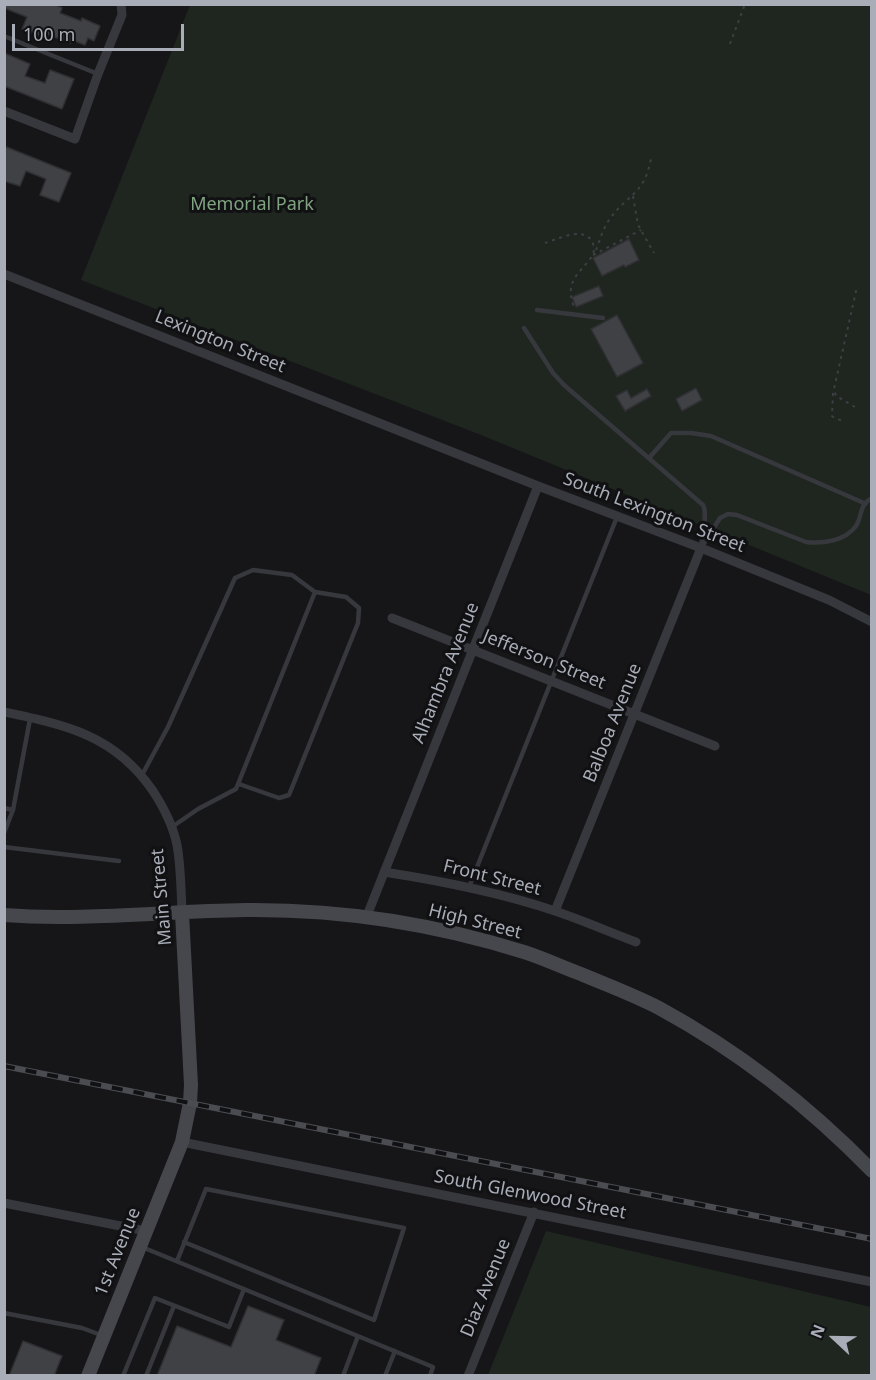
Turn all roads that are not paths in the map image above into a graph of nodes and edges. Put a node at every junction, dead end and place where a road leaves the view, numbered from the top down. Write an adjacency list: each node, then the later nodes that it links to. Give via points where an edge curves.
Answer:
1 (121, 4): 3 (street, via 122,15)
2 (4, 36): 3 (lane)
3 (98, 74): 4 (street, via 75,139)
4 (4, 111)
5 (4, 274): 9 (street, Lexington Street)
6 (537, 310): 7 (lane)
7 (603, 318)
8 (524, 328): 10 (lane, via 564,385)
9 (423, 440): 11 (street, South Lexington Street)
10 (649, 458): 13 (lane, via 671,434 711,436); 15 (lane, via 706,510)
11 (538, 486): 14 (street, South Lexington Street); 19 (street, Alhambra Avenue)
12 (872, 498): 13 (lane)
13 (864, 503): 15 (lane, via 856,526 835,540 806,542 728,514 720,518)
14 (617, 516): 15 (street, South Lexington Street); 20 (lane)
15 (701, 548): 18 (street, South Lexington Street, via 829,600); 22 (street, Balboa Avenue)
16 (315, 592): 25 (lane, via 292,575 253,570 235,578 168,727); 26 (lane); 26 (lane, via 346,597 359,608 354,634 289,795 279,798)
17 (392, 618): 19 (street, Jefferson Street)
18 (872, 622)
19 (473, 650): 20 (street, Jefferson Street); 33 (street, Alhambra Avenue)
20 (551, 681): 22 (street, Jefferson Street); 34 (lane)
21 (4, 712): 23 (street, Main Street)
22 (634, 714): 24 (street, Jefferson Street); 35 (street, Balboa Avenue)
23 (31, 718): 25 (street, Main Street, via 60,724 99,740); 28 (lane)
24 (715, 746)
25 (141, 775): 29 (street, Main Street)
26 (239, 784): 29 (lane, via 237,789)
27 (4, 808): 28 (lane)
28 (13, 810): 30 (lane)
29 (172, 827): 36 (street, Main Street, via 179,856)
30 (4, 833)
31 (4, 848): 32 (lane)
32 (119, 861)
33 (384, 872): 34 (street, Front Street); 38 (street)
34 (469, 887): 35 (street, Front Street)
35 (555, 911): 39 (street, Front Street)
36 (182, 913): 37 (main road, High Street); 38 (main road, High Street, via 245,910); 40 (main road, Main Street, via 191,1085)
37 (4, 915)
38 (366, 918): 41 (main road, High Street, via 525,952 658,1008 757,1070)
39 (636, 942)
40 (182, 1142): 43 (street, South Glenwood Street); 44 (main road, 1st Avenue)
41 (872, 1171)
42 (4, 1203): 44 (street)
43 (534, 1212): 48 (street, South Glenwood Street); 61 (street, Diaz Avenue)
44 (146, 1231): 46 (main road, 1st Avenue)
45 (184, 1242): 45 (lane, via 206,1189 404,1228 374,1320); 47 (lane)
46 (140, 1246): 47 (lane); 52 (main road, 1st Avenue)
47 (177, 1261): 49 (lane)
48 (872, 1282)
49 (244, 1289): 50 (lane, via 229,1327); 53 (lane)
50 (174, 1306): 56 (lane, via 155,1299); 57 (lane)
51 (4, 1313): 52 (lane)
52 (104, 1336): 55 (main road, 1st Avenue)
53 (358, 1336): 54 (lane); 58 (lane)
54 (395, 1351): 59 (lane); 60 (lane, via 433,1367)
55 (88, 1376)
56 (123, 1376)
57 (146, 1376)
58 (343, 1376)
59 (386, 1376)
60 (430, 1376)
61 (468, 1376)

